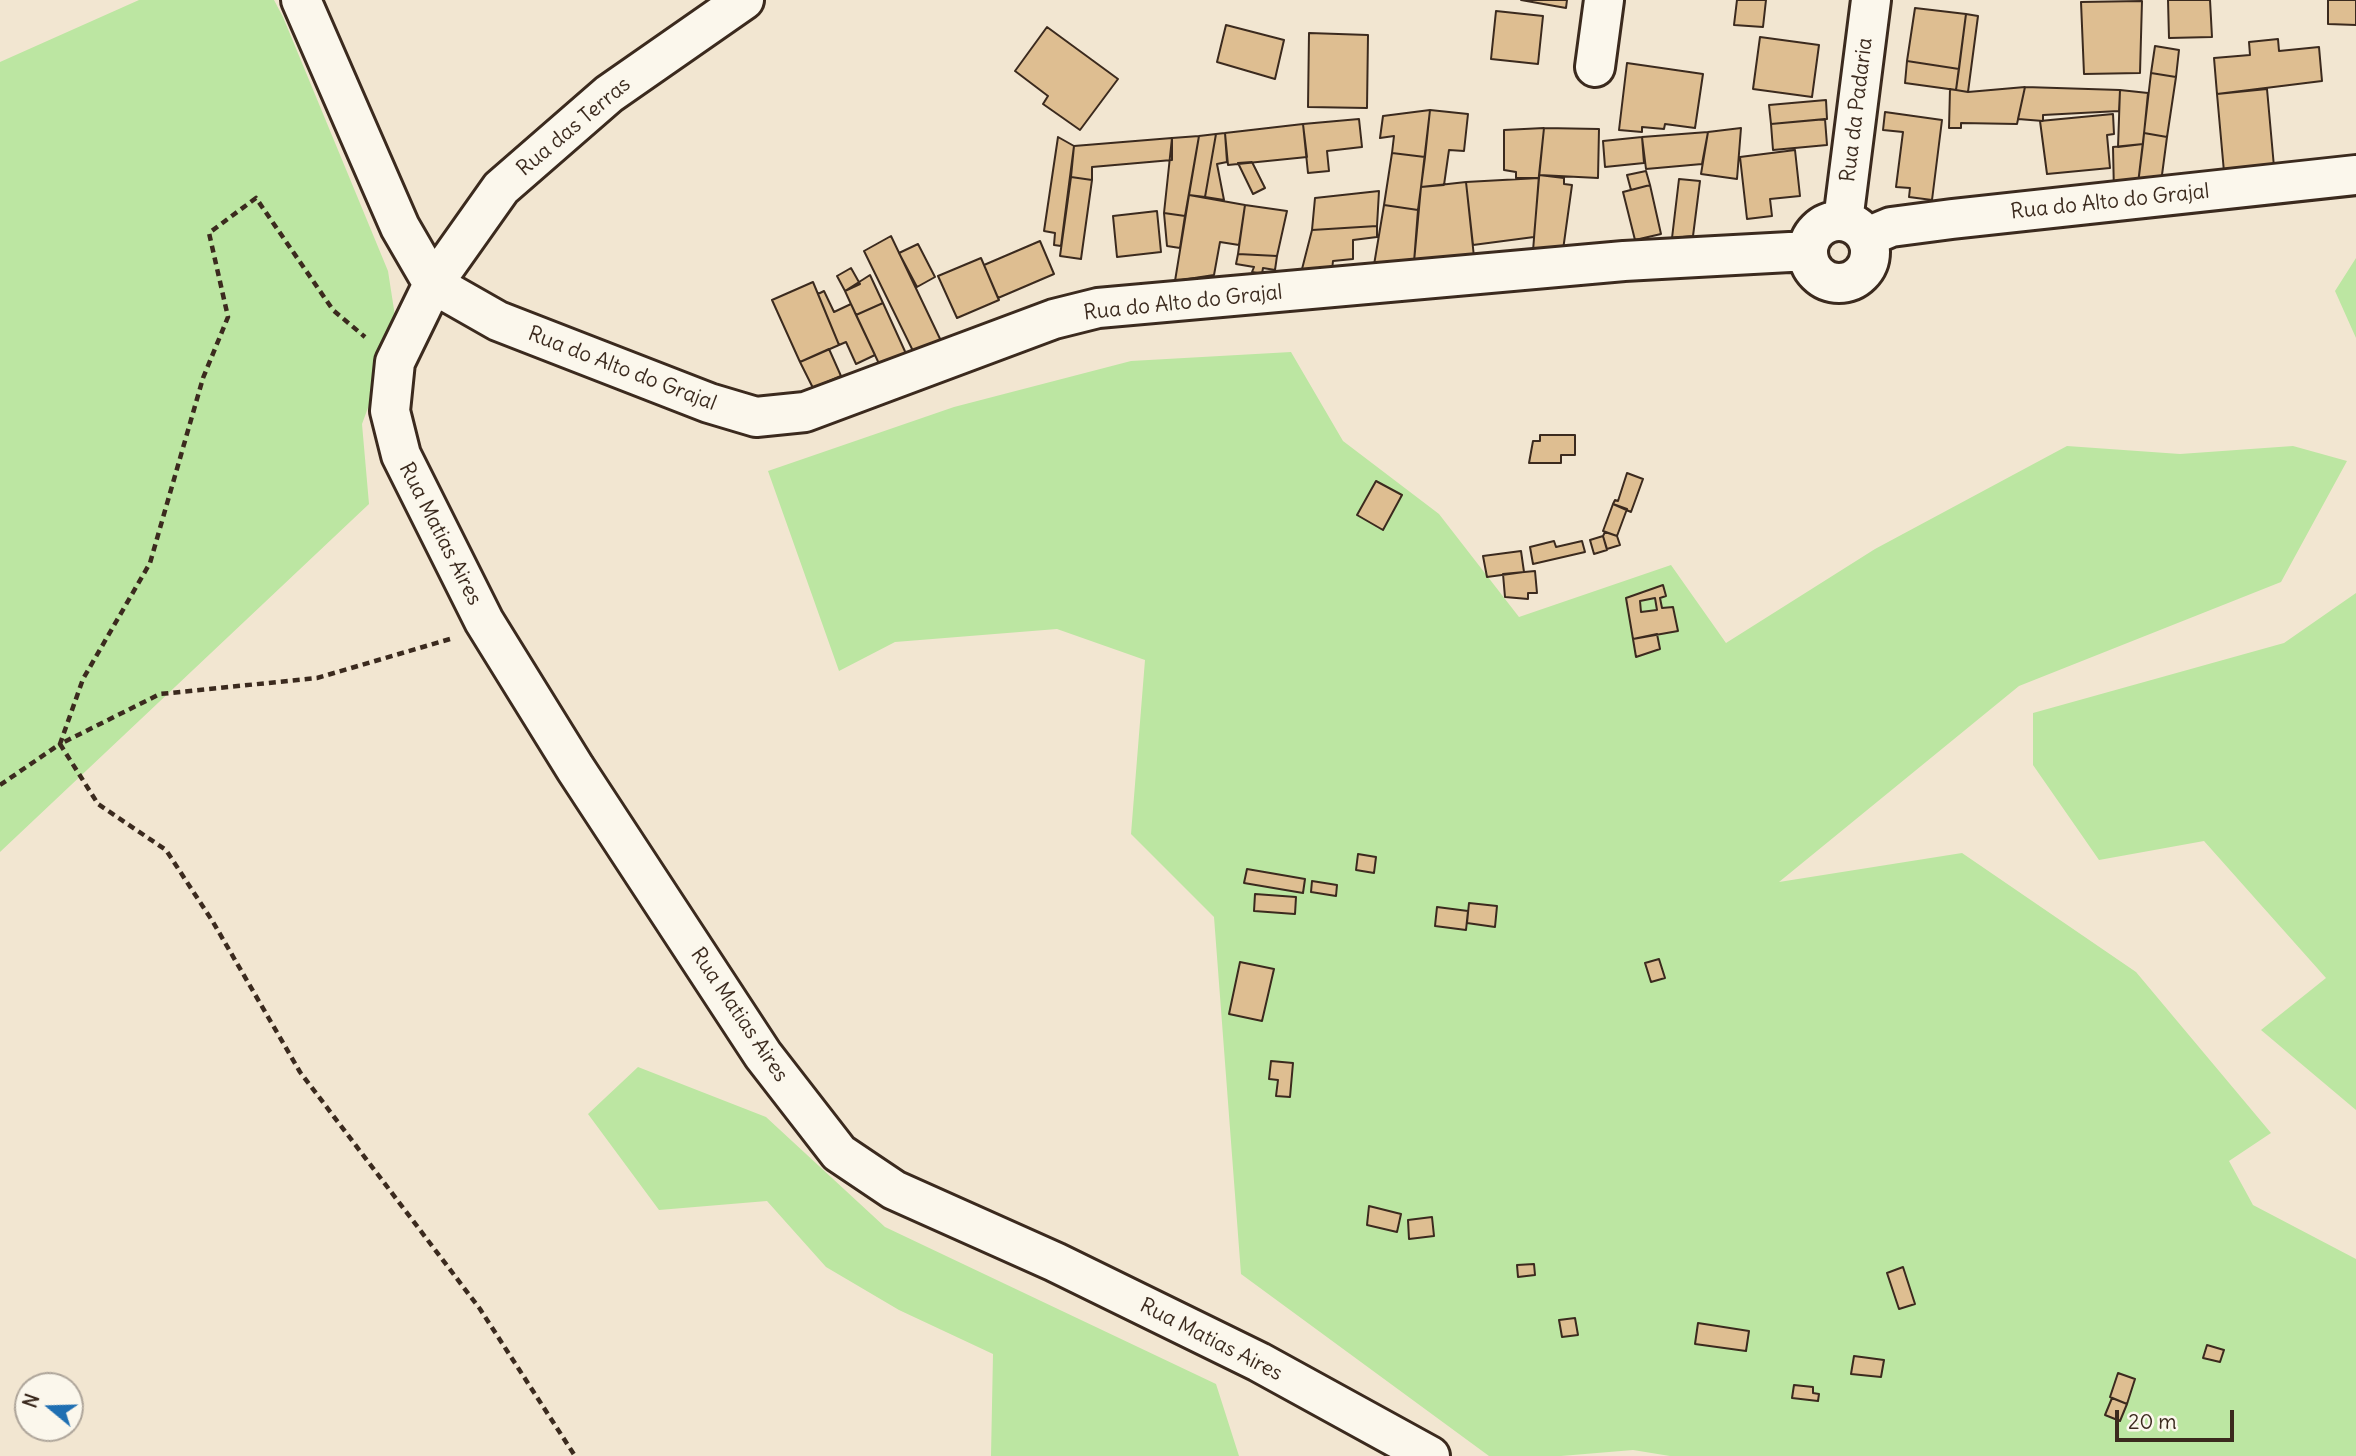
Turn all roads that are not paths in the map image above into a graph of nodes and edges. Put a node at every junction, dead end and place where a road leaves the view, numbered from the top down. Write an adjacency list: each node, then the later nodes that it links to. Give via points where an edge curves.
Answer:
1 (744, 0): 9 (street, Rua das Terras, via 609,94 501,188)
2 (1604, 0): 5 (street)
3 (1871, 0): 7 (street, Rua da Padaria)
4 (302, 2): 9 (street, via 400,227)
5 (1595, 68)
6 (2356, 175): 7 (street, Rua do Alto do Grajal)
7 (1855, 229): 8 (street, via 1826,223 1814,235); 8 (street, via 1870,251 1868,265 1847,282 1819,276)
8 (1808, 251): 9 (street, Rua do Alto do Grajal, via 1625,261 1098,308 1054,319 805,412 756,417 498,321)
9 (433, 284): 10 (street, Rua Matias Aires, via 395,362 390,411 401,455 484,621 575,768 763,1055 839,1153 894,1190 1259,1362)
10 (1430, 1456)

